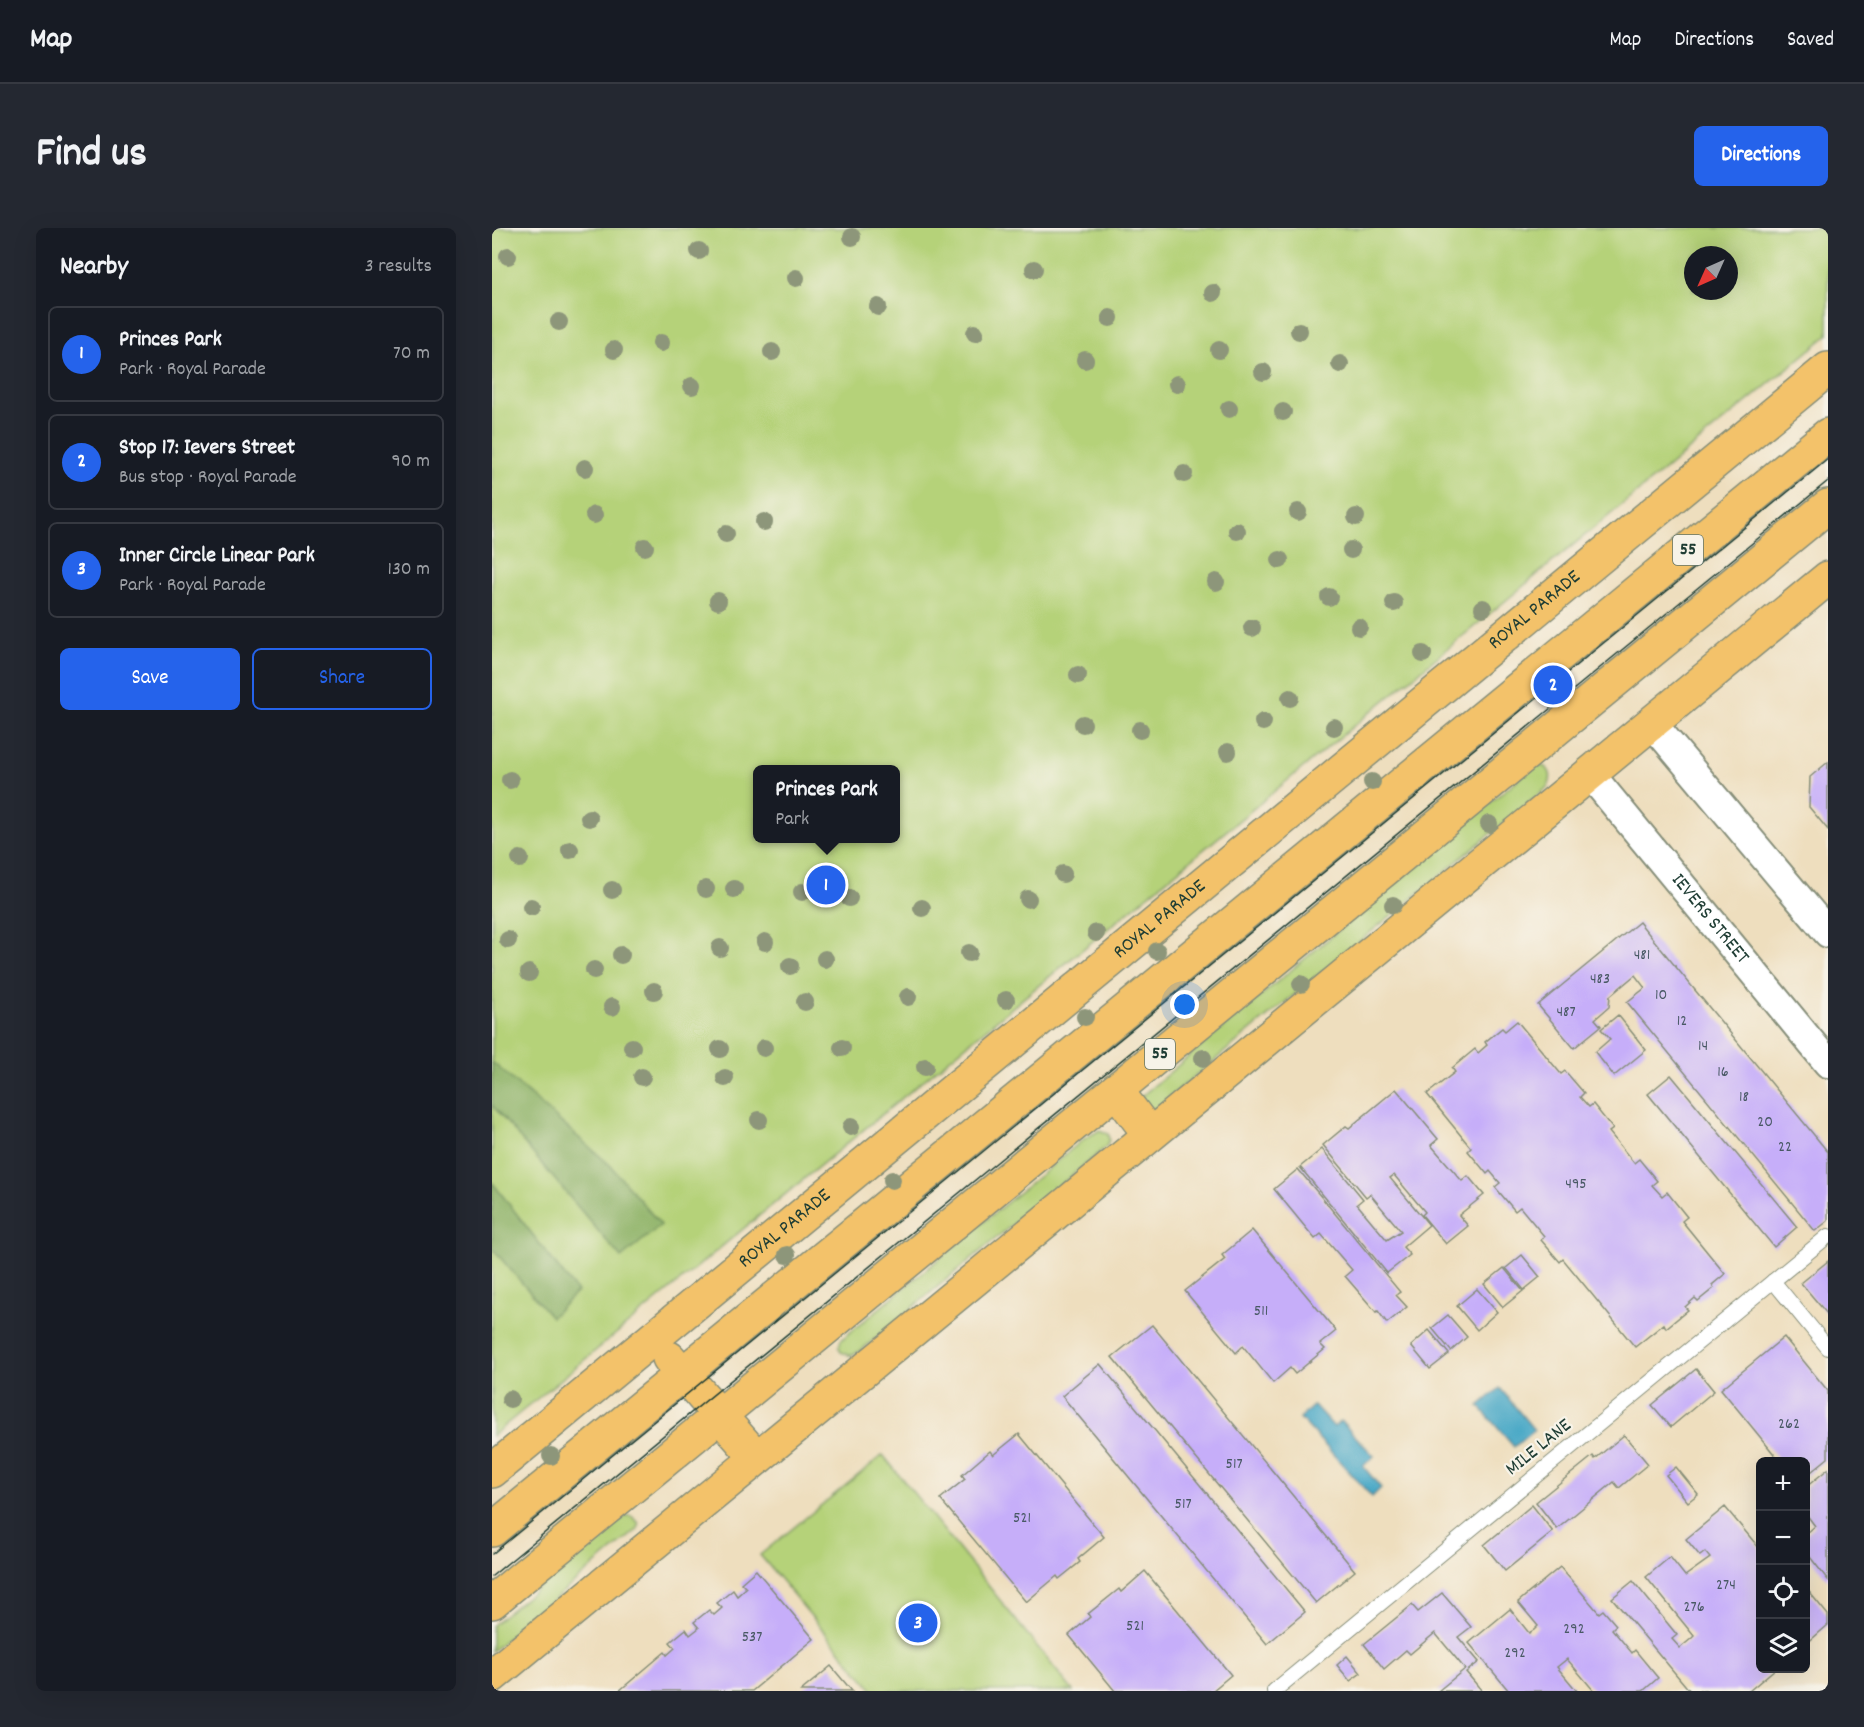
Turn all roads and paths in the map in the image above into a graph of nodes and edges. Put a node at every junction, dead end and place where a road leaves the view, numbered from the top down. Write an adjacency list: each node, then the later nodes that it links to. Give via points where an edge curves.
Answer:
1 (1828, 369): 5 (highway, ROYAL PARADE)
2 (1828, 435): 6 (highway, 55)
3 (1828, 506): 12 (highway, 55)
4 (1828, 578): 7 (highway)
5 (1573, 579): 6 (highway); 11 (highway, ROYAL PARADE)
6 (1605, 618): 13 (highway, 55)
7 (1652, 723): 8 (highway); 9 (street)
8 (1590, 774): 10 (street, IEVERS STREET); 14 (highway)
9 (1828, 933)
10 (1828, 1063)
11 (962, 1083): 13 (highway); 17 (highway, ROYAL PARADE)
12 (1116, 1090): 14 (highway); 20 (highway, 55)
13 (991, 1122): 19 (highway, 55)
14 (1150, 1135): 21 (highway)
15 (1828, 1236): 16 (lane, MILE LANE)
16 (1773, 1281): 18 (lane); 26 (lane, MILE LANE)
17 (652, 1339): 19 (highway); 22 (highway, ROYAL PARADE)
18 (1828, 1348)
19 (683, 1374): 20 (highway); 23 (highway, 55)
20 (719, 1415): 21 (highway); 24 (highway, 55)
21 (757, 1458): 25 (highway)
22 (492, 1471)
23 (492, 1530)
24 (492, 1602)
25 (492, 1676)
26 (1274, 1691)

